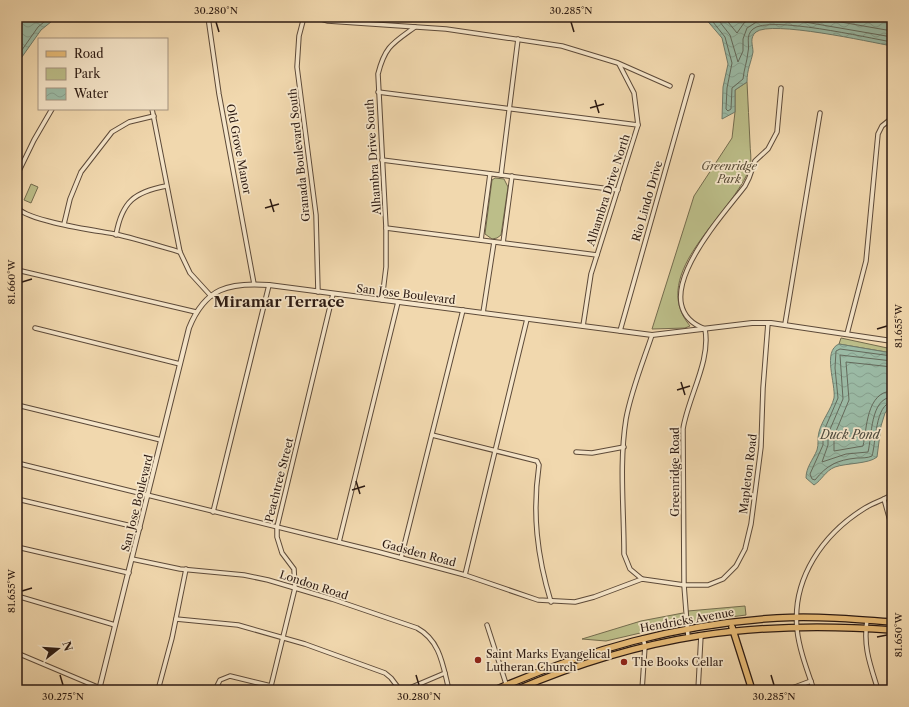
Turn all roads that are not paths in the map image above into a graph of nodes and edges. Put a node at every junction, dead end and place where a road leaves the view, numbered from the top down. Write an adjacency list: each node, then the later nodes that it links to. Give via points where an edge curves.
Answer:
1 (208, 17): 35 (street, Old Grove Manor, via 219,94)
2 (304, 17): 37 (street, Granada Boulevard South, via 299,36 297,67 316,215)
3 (315, 17): 4 (street, via 328,21)
4 (415, 27): 5 (street); 10 (street, Alhambra Drive South, via 398,38 387,51 378,74)
5 (518, 38): 6 (street, via 562,46); 11 (street)
6 (618, 63): 8 (street); 17 (street, Alhambra Drive North, via 634,93)
7 (692, 76): 51 (street, Rio Lindo Drive)
8 (670, 86)
9 (781, 88): 50 (street, via 777,132 773,143 754,161 750,178 705,238 685,272 680,290 682,307 690,320)
10 (378, 92): 11 (street); 18 (street, Alhambra Drive South)
11 (510, 109): 17 (street); 21 (street)
12 (51, 110): 20 (street)
13 (152, 110): 15 (street)
14 (820, 113): 47 (street)
15 (154, 116): 23 (street); 26 (street, via 129,122 112,132 81,172 70,199)
16 (892, 118): 52 (street, via 882,126 878,134 866,262)
17 (638, 125): 24 (street, Alhambra Drive North)
18 (382, 160): 19 (street); 27 (street, Alhambra Drive South)
19 (490, 174): 21 (street); 29 (street)
20 (17, 175)
21 (501, 175): 22 (street)
22 (512, 176): 24 (street); 31 (street)
23 (166, 186): 28 (street, via 143,192 132,199 121,215); 32 (street)
24 (618, 190): 33 (street, Alhambra Drive North)
25 (17, 208): 26 (street, via 28,214)
26 (64, 224): 28 (street)
27 (386, 228): 29 (street); 40 (street, Alhambra Drive South, via 386,267)
28 (116, 234): 32 (street)
29 (481, 240): 30 (street)
30 (494, 242): 31 (street); 44 (street)
31 (503, 243): 33 (street)
32 (180, 252): 39 (street, via 190,273)
33 (597, 255): 48 (street, Alhambra Drive North, via 588,289)
34 (17, 270): 43 (street)
35 (254, 284): 36 (street, San Jose Boulevard); 39 (street, San Jose Boulevard, via 234,285)
36 (269, 286): 37 (street, San Jose Boulevard); 67 (street)
37 (318, 292): 38 (street, San Jose Boulevard)
38 (333, 294): 40 (street, San Jose Boulevard); 68 (street, Peachtree Street)
39 (210, 296): 43 (street, San Jose Boulevard)
40 (382, 300): 41 (street, San Jose Boulevard)
41 (398, 302): 42 (street, San Jose Boulevard); 71 (street)
42 (463, 310): 44 (street, San Jose Boulevard); 57 (street)
43 (196, 312): 55 (street, San Jose Boulevard)
44 (483, 313): 45 (street, San Jose Boulevard)
45 (527, 319): 48 (street, San Jose Boulevard); 60 (street)
46 (768, 323): 47 (street, San Jose Boulevard); 50 (street, San Jose Boulevard); 79 (street, Mapleton Road, via 760,454 745,549 736,566 723,579 704,586)
47 (784, 324): 52 (street, San Jose Boulevard)
48 (583, 326): 51 (street, San Jose Boulevard)
49 (35, 328): 55 (street)
50 (705, 329): 53 (street, San Jose Boulevard); 79 (street, Greenridge Road, via 706,345 703,359 683,429)
51 (620, 331): 53 (street, San Jose Boulevard)
52 (848, 334): 54 (street, San Jose Boulevard)
53 (652, 335): 59 (street, via 632,395 626,419)
54 (892, 341)
55 (180, 364): 58 (street, San Jose Boulevard)
56 (17, 405): 58 (street)
57 (432, 435): 60 (street); 73 (street)
58 (161, 440): 64 (street, San Jose Boulevard)
59 (624, 447): 61 (street, via 592,453); 78 (street, via 624,554 630,569)
60 (496, 451): 77 (street); 83 (street, via 537,461 539,465 534,507 536,532 539,559)
61 (576, 452)
62 (17, 463): 64 (street, Gadsden Road)
63 (892, 495): 66 (street)
64 (148, 496): 67 (street, Gadsden Road); 69 (street, San Jose Boulevard)
65 (17, 499): 69 (street)
66 (884, 499): 70 (street); 84 (street, via 848,520 819,550 801,586)
67 (213, 512): 68 (street, Gadsden Road)
68 (277, 527): 71 (street, Gadsden Road); 80 (street, Peachtree Street, via 278,543 294,569)
69 (140, 528): 74 (street, San Jose Boulevard)
70 (892, 528)
71 (339, 542): 73 (street, Gadsden Road)
72 (17, 547): 76 (street)
73 (401, 558): 77 (street, Gadsden Road)
74 (132, 559): 75 (street, London Road); 76 (street, San Jose Boulevard)
75 (186, 569): 80 (street, London Road, via 244,575); 85 (street)
76 (129, 573): 90 (street, San Jose Boulevard)
77 (465, 575): 83 (street, Gadsden Road, via 524,596)
78 (642, 579): 79 (street, Gadsden Road); 83 (street, Gadsden Road, via 575,602)
79 (684, 585): 92 (street, Greenridge Road)
80 (294, 588): 98 (street, Peachtree Street); 103 (street, London Road, via 424,632 438,649)
81 (892, 594): 88 (street)
82 (17, 596): 90 (street)
83 (551, 602)
84 (797, 618): 86 (main road, Hendricks Avenue); 87 (main road, Hendricks Avenue); 91 (street)
85 (176, 619): 98 (street, via 238,625); 110 (street)
86 (867, 620): 88 (main road, Hendricks Avenue); 93 (street)
87 (730, 622): 92 (main road, Hendricks Avenue); 95 (main road); 96 (main road, via 708,629)
88 (891, 622): 94 (street)
89 (487, 624): 106 (street)
90 (115, 625): 108 (street, San Jose Boulevard)
91 (797, 626): 93 (main road, Hendricks Avenue); 95 (main road, Hendricks Avenue); 105 (street)
92 (687, 628): 97 (street, Greenridge Road); 99 (main road, Hendricks Avenue)
93 (866, 628): 94 (main road, Hendricks Avenue); 123 (street, via 866,651)
94 (891, 630)
95 (733, 631): 96 (main road, Hendricks Avenue); 120 (main road)
96 (701, 635): 97 (main road, Hendricks Avenue); 119 (street)
97 (688, 637): 100 (main road, Hendricks Avenue)
98 (282, 638): 107 (street, Peachtree Street); 112 (street, via 385,673)
99 (643, 638): 100 (street); 102 (main road, Hendricks Avenue, via 592,652)
100 (645, 646): 104 (main road, Hendricks Avenue); 117 (street)
101 (17, 653): 108 (street)
102 (548, 668): 104 (main road); 106 (main road, Hendricks Avenue)
103 (445, 673): 113 (street); 114 (street, London Road)
104 (551, 675): 116 (main road, Hendricks Avenue)
105 (811, 681): 121 (street); 122 (street)
106 (507, 687): 115 (main road, Hendricks Avenue)
107 (270, 688): 111 (street, via 230,676 220,680)
108 (99, 689)
109 (613, 689): 117 (street)
110 (158, 690)
111 (215, 690)
112 (400, 690)
113 (405, 690)
114 (449, 690)
115 (495, 690)
116 (516, 690)
117 (642, 690): 118 (street)
118 (651, 690)
119 (698, 690)
120 (752, 690)
121 (787, 690)
122 (814, 690)
123 (878, 690)

